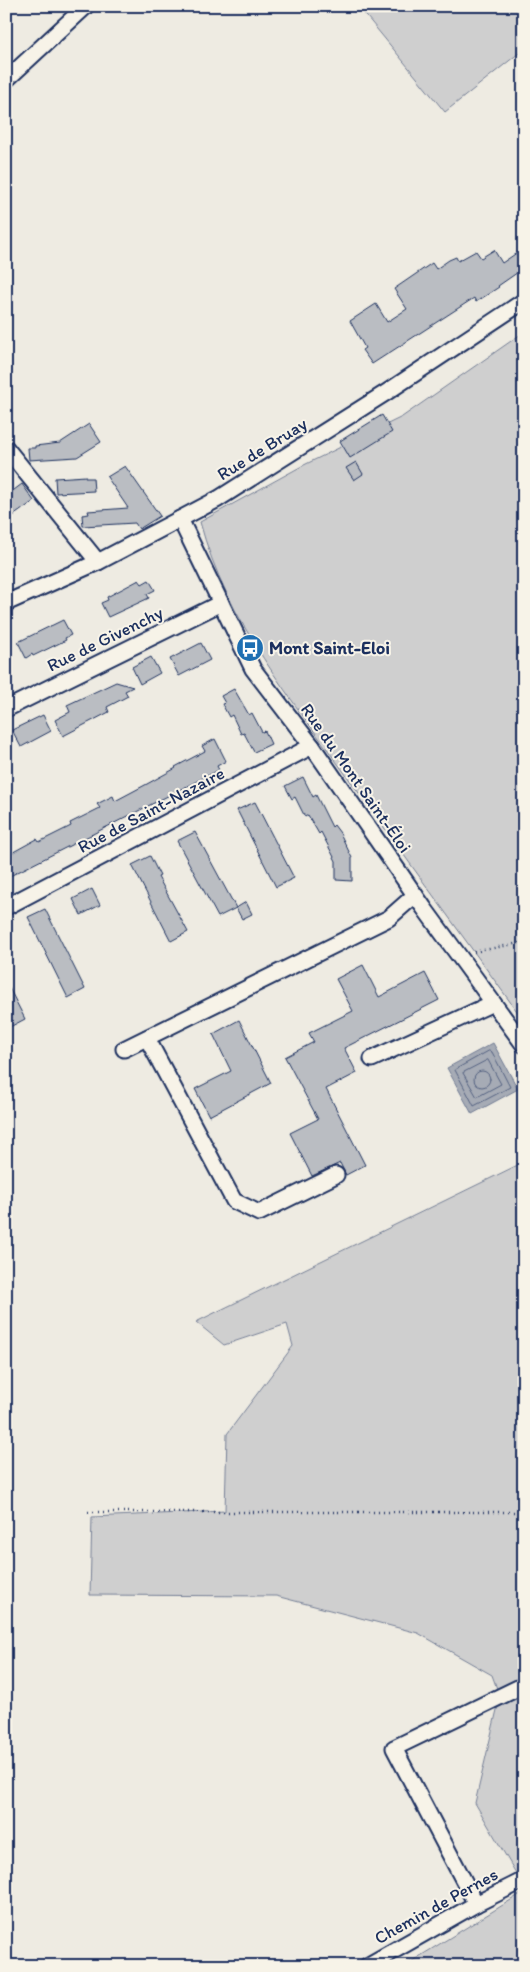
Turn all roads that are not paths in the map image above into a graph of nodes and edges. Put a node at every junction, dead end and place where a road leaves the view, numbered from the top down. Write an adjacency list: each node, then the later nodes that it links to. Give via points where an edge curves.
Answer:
1 (86, 6): 2 (street)
2 (6, 80)
3 (524, 301): 5 (street, Rue de Bruay, via 387,392 218,499)
4 (6, 448): 6 (street)
5 (180, 519): 6 (street, Rue de Bruay); 8 (street, Rue du Mont Saint-Éloi)
6 (98, 562): 7 (street, Rue de Bruay)
7 (6, 603)
8 (221, 604): 9 (street, Rue de Givenchy); 10 (street, Rue du Mont Saint-Éloi, via 253,669)
9 (6, 708)
10 (312, 746): 11 (street, Rue du Mont Saint-Éloi); 12 (street, Rue de Saint-Nazaire)
11 (415, 895): 13 (street, Rue du Mont Saint-Éloi); 14 (street, via 389,918)
12 (6, 907)
13 (493, 1003): 15 (street, Rue du Mont Saint-Éloi); 17 (street)
14 (147, 1038): 16 (street); 18 (street, via 234,1201 259,1213)
15 (524, 1045)
16 (124, 1049)
17 (372, 1059)
18 (336, 1175)
19 (524, 1685): 21 (street, via 394,1748)
20 (524, 1880): 21 (street, Chemin de Pernes)
21 (476, 1904): 22 (street, Chemin de Pernes)
22 (367, 1966)

